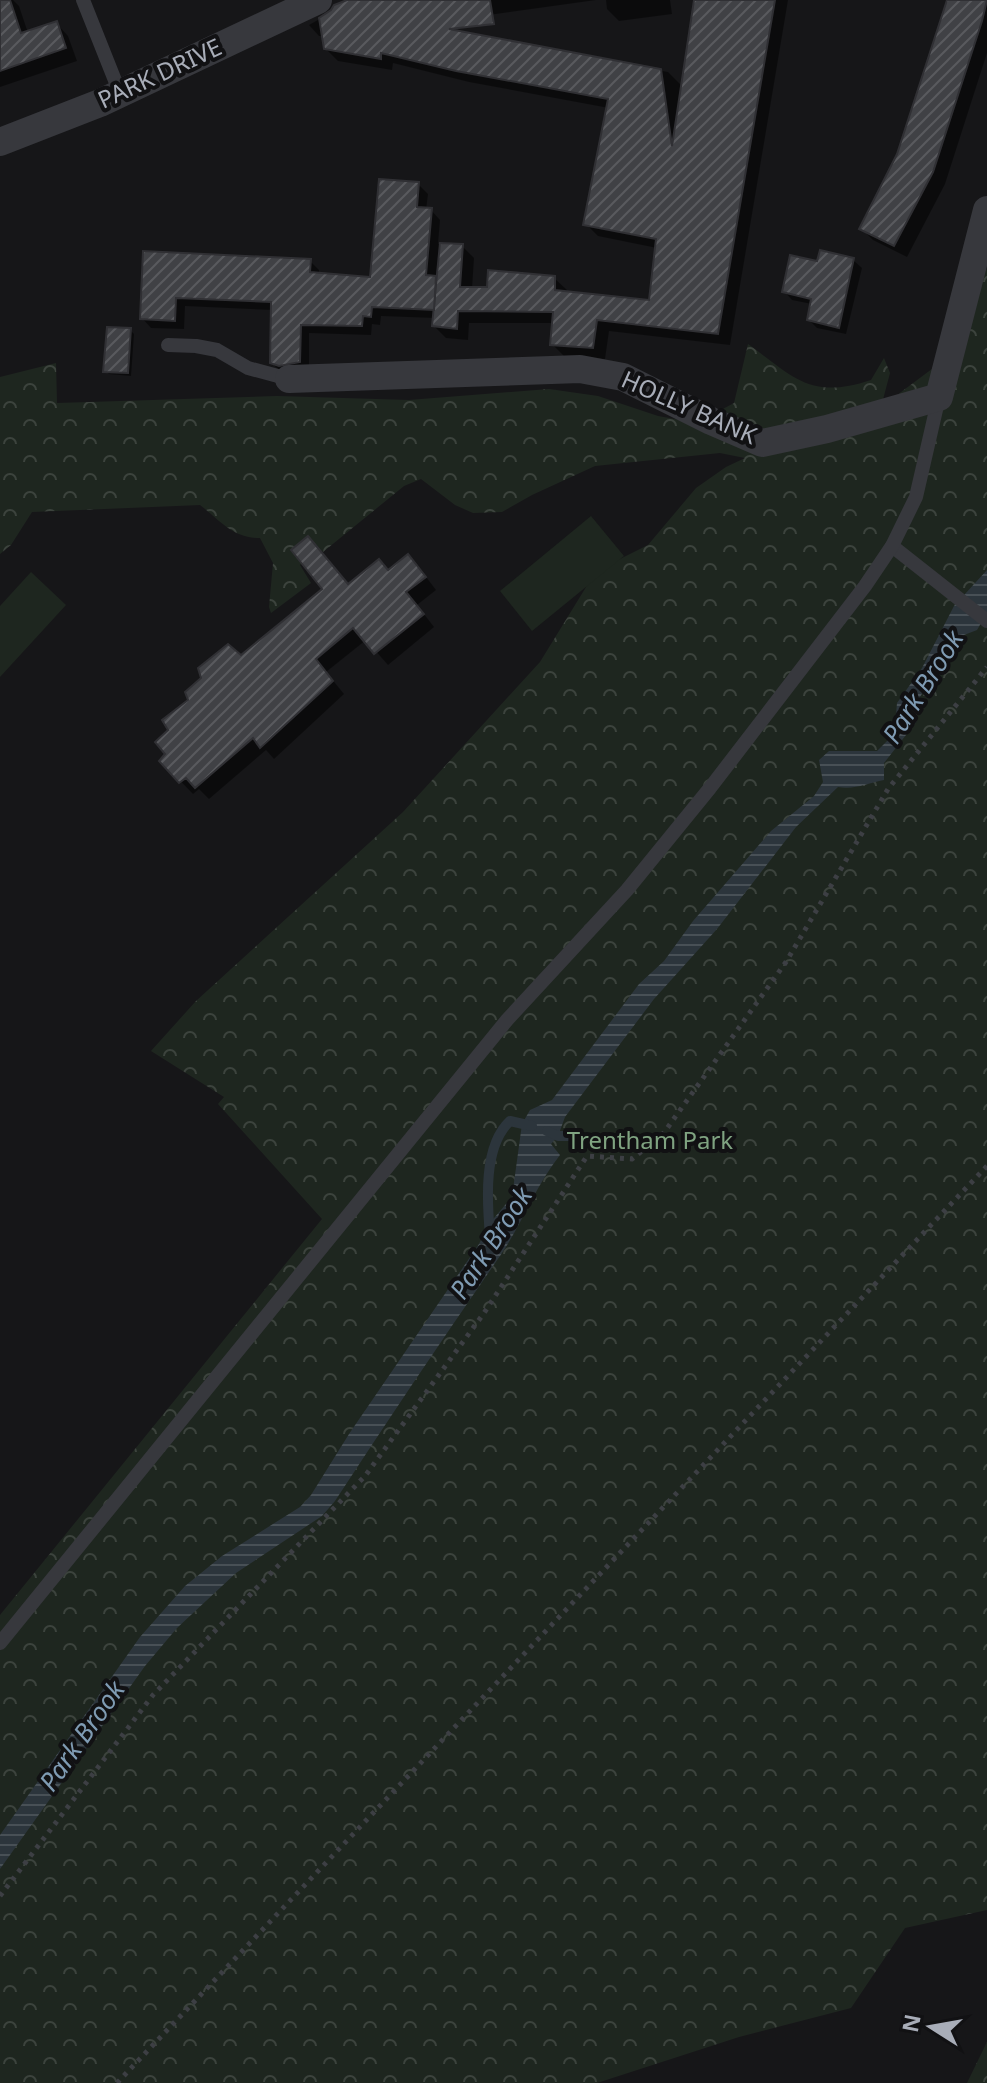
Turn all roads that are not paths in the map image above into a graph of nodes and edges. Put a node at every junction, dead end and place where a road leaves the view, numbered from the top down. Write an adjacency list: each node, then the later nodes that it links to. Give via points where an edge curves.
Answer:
1 (83, 0): 3 (lane)
2 (318, 0): 3 (street, PARK DRIVE)
3 (120, 93): 4 (street, PARK DRIVE)
4 (0, 142)
5 (987, 210): 8 (street)
6 (168, 345): 7 (lane, via 217,350 248,368)
7 (289, 379): 8 (street, HOLLY BANK, via 580,369 623,377 762,443)
8 (939, 397): 9 (lane, via 916,497)
9 (892, 546): 10 (lane); 11 (lane, via 710,788 627,890 507,1020)
10 (987, 621)
11 (0, 1643)

